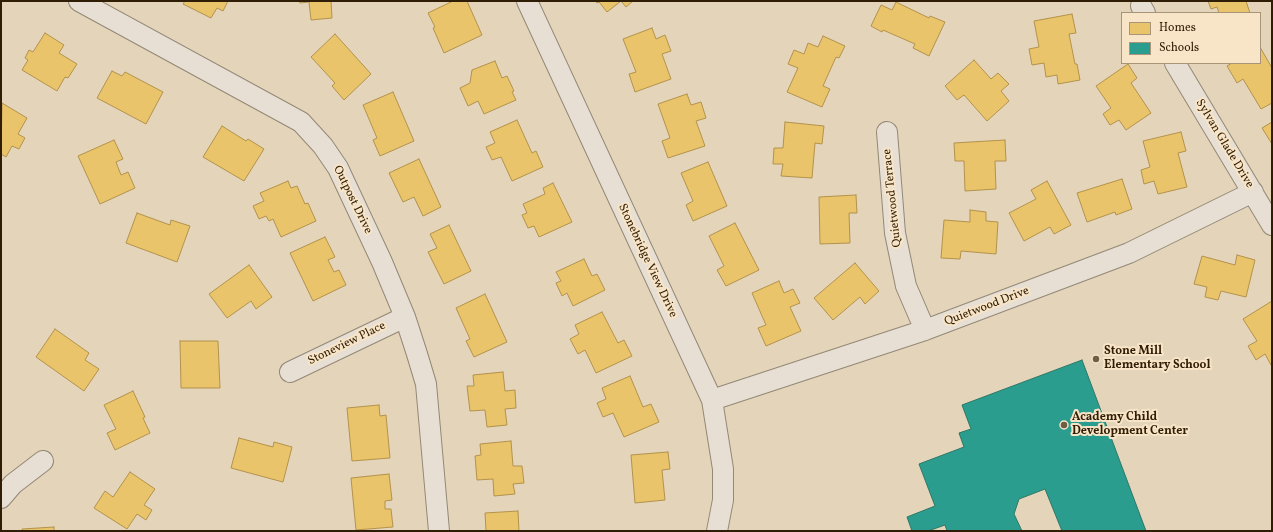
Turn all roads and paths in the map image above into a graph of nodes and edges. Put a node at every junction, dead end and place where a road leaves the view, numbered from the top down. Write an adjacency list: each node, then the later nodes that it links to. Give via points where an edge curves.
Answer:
1 (79, 1): 7 (street, Outpost Drive, via 301,122 323,146 338,168 382,262)
2 (527, 1): 10 (street, Stonebridge View Drive)
3 (1176, 64): 5 (street, Sylvan Glade Drive)
4 (887, 132): 8 (street, Quietwood Terrace, via 894,233 906,286)
5 (1253, 192): 6 (street, Sylvan Glade Drive); 8 (street, Quietwood Drive, via 1129,253)
6 (1272, 224)
7 (404, 317): 9 (street, Stoneview Place); 13 (street, Outpost Drive, via 426,384)
8 (925, 330): 10 (street, Quietwood Drive)
9 (290, 372)
10 (712, 400): 14 (street, Stonebridge View Drive, via 723,469 723,500)
11 (43, 461): 12 (street, via 13,484)
12 (1, 498)
13 (438, 531)
14 (717, 531)

